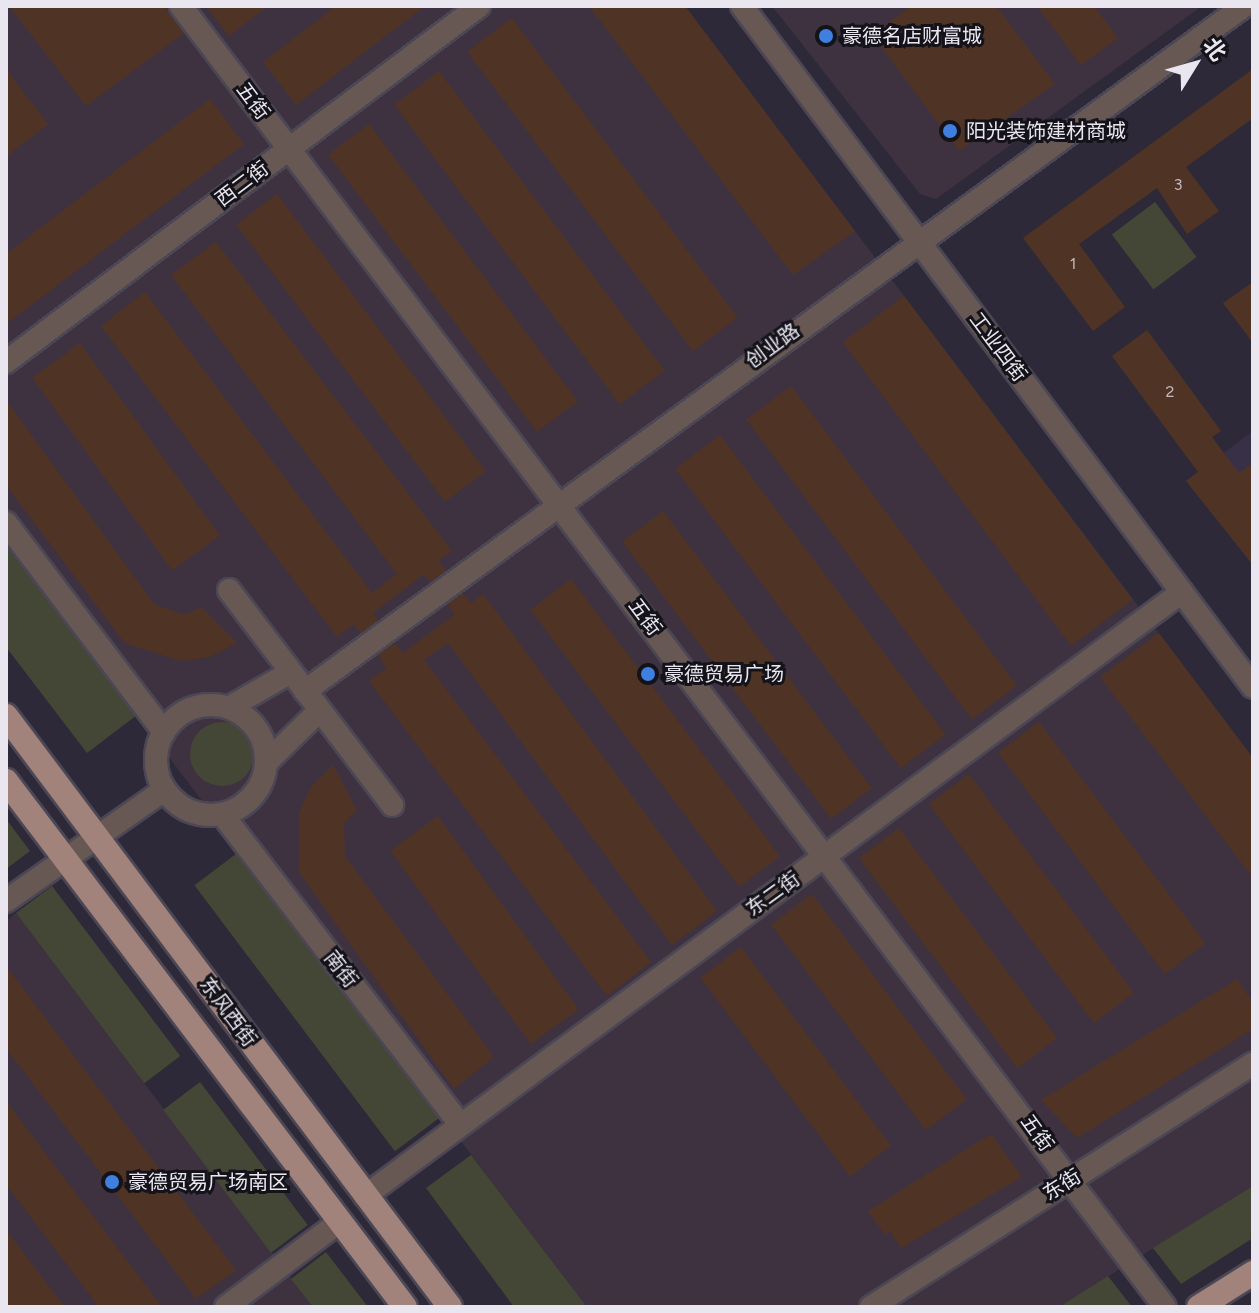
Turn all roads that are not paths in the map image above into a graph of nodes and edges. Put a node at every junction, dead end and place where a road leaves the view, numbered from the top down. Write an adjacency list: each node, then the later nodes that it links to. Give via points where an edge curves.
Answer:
1 (181, 6): 5 (street, 五街)
2 (479, 6): 5 (street, 西二街)
3 (742, 6): 6 (street, 工业四街)
4 (1244, 6): 6 (street, 创业路)
5 (289, 149): 7 (street, 西二街); 8 (street, 五街)
6 (918, 240): 8 (street, 创业路); 11 (street, 工业四街)
7 (6, 362)
8 (559, 504): 14 (street, 创业路); 25 (street, 五街)
9 (6, 523): 18 (street)
10 (229, 590): 12 (street)
11 (1182, 592): 13 (street, 工业四街); 25 (street, 东二街)
12 (291, 672): 14 (street); 15 (street)
13 (1253, 687)
14 (305, 691): 16 (street)
15 (230, 707): 18 (street, via 197,706); 19 (street, via 259,732)
16 (320, 710): 19 (street); 22 (street)
17 (6, 716): 24 (main road, 东风西街)
18 (164, 732): 21 (street, via 156,755)
19 (267, 762): 23 (street, via 261,787 249,802)
20 (6, 781): 26 (main road, 东风西街)
21 (164, 790): 23 (street, via 194,813); 24 (street)
22 (392, 805)
23 (222, 814): 29 (street, 南街)
24 (95, 835): 26 (street); 31 (main road, 东风西街)
25 (826, 854): 29 (street, 东二街); 30 (street, 五街)
26 (64, 858): 27 (street); 32 (main road, 东风西街, via 215,1050)
27 (6, 901)
28 (1253, 1064): 30 (street, 东街)
29 (460, 1124): 31 (street, 东二街)
30 (1071, 1180): 37 (street, 东街); 38 (street, 五街)
31 (365, 1196): 36 (main road, 东风西街)
32 (338, 1223): 34 (street); 35 (main road, 东风西街)
33 (1253, 1273): 39 (main road)
34 (226, 1307)
35 (405, 1307)
36 (450, 1307)
37 (871, 1307)
38 (1165, 1307)
39 (1199, 1307)

